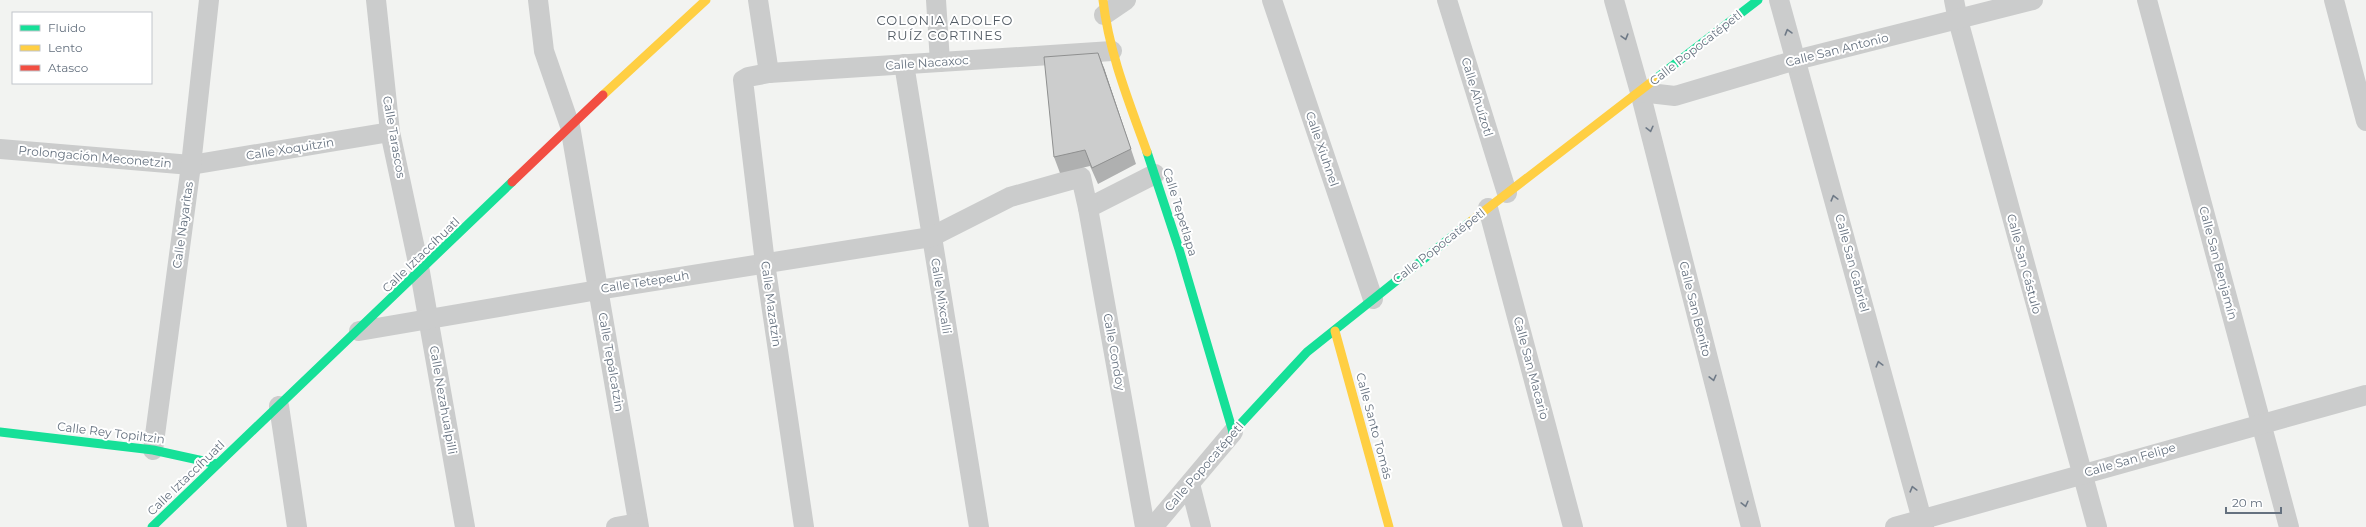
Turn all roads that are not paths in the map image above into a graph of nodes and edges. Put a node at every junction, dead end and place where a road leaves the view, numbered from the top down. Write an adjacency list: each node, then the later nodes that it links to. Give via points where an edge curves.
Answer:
1 (210, 0): 30 (street, Calle Nayaritas)
2 (376, 0): 28 (street, Calle Tarascos)
3 (538, 0): 27 (street, Calle Tepálcatzin, via 544,51)
4 (706, 0): 27 (street, Calle Iztaccíhuatl)
5 (758, 0): 23 (street)
6 (936, 0): 21 (street)
7 (1126, 0): 17 (street)
8 (1272, 0): 40 (street, Calle Xiuhnel)
9 (1447, 0): 33 (street, Calle Ahuízotl)
10 (1614, 0): 25 (street, Calle San Benito, one-way to 25)
11 (1758, 0): 25 (street, Calle Popocatépetl)
12 (1779, 0): 20 (street, Calle San Gabriel, one-way to 12)
13 (1954, 0): 18 (street, Calle San Cástulo)
14 (2033, 0): 18 (street, Calle San Antonio)
15 (2147, 0): 46 (street, Calle San Benjamín)
16 (2334, 0): 26 (street)
17 (1104, 7): 19 (street, Calle Tepetlapa)
18 (1958, 20): 20 (street, Calle San Antonio); 51 (street, Calle San Cástulo)
19 (1112, 51): 21 (street, Calle Nacaxoc); 31 (street, Calle Tepetlapa)
20 (1796, 60): 25 (street, Calle San Antonio, via 1674,96); 53 (street, Calle San Gabriel, one-way to 20)
21 (940, 62): 22 (street, Calle Nacaxoc)
22 (904, 64): 23 (street, Calle Nacaxoc); 36 (street, Calle Mixcalli)
23 (769, 73): 24 (street, Calle Nacaxoc)
24 (743, 80): 37 (street, Calle Mazatzin)
25 (1640, 92): 33 (street, Calle Popocatépetl); 66 (street, Calle San Benito, one-way to 66)
26 (2366, 121)
27 (570, 126): 38 (street, Calle Iztaccíhuatl); 39 (street, Calle Tepálcatzin)
28 (390, 132): 30 (street, Calle Xoquitzin); 38 (street, Calle Tarascos)
29 (0, 149): 30 (street, Prolongación Meconetzin)
30 (191, 166): 49 (street, Calle Nayaritas)
31 (1155, 174): 34 (street); 48 (street, Calle Tepetlapa)
32 (1081, 177): 34 (street, Calle Condoy); 36 (street, Calle Tetepeuh, via 1010,197)
33 (1507, 193): 35 (street, Calle Popocatépetl)
34 (1088, 208): 61 (street, Calle Condoy)
35 (1488, 208): 40 (street, Calle Popocatépetl); 65 (street, Calle San Macario)
36 (931, 237): 37 (street, Calle Tetepeuh); 60 (street, Calle Mixcalli)
37 (765, 263): 39 (street, Calle Tetepeuh); 59 (street, Calle Mazatzin)
38 (420, 272): 41 (street, Calle Nezahualpilli); 42 (street, Calle Iztaccíhuatl)
39 (598, 290): 41 (street, Calle Tetepeuh); 54 (street, Calle Tepálcatzin)
40 (1373, 299): 43 (street, Calle Popocatépetl)
41 (428, 320): 42 (street, Calle Tetepeuh); 57 (street, Calle Nezahualpilli)
42 (360, 331): 45 (street, Calle Iztaccíhuatl)
43 (1335, 331): 48 (street, Calle Popocatépetl, via 1307,352); 64 (street, Calle Santo Tomás)
44 (2366, 395): 46 (street, Calle San Felipe)
45 (279, 406): 50 (street, Calle Iztaccíhuatl); 56 (street)
46 (2262, 423): 51 (street, Calle San Felipe); 69 (street, Calle San Benjamín)
47 (0, 432): 49 (street, Calle Rey Topiltzin)
48 (1233, 432): 52 (street, Calle Popocatépetl)
49 (153, 450): 50 (street, Calle Rey Topiltzin)
50 (217, 464): 55 (street, Calle Iztaccíhuatl)
51 (2082, 474): 53 (street, Calle San Felipe); 68 (street, Calle San Cástulo)
52 (1190, 484): 62 (street, Calle Popocatépetl); 63 (street)
53 (1923, 523): 67 (street, Calle San Felipe)
54 (638, 525): 58 (street)
55 (152, 527)
56 (297, 527)
57 (465, 527)
58 (616, 527)
59 (804, 527)
60 (979, 527)
61 (1145, 527)
62 (1153, 527)
63 (1201, 527)
64 (1389, 527)
65 (1573, 527)
66 (1751, 527)
67 (1895, 527)
68 (2097, 527)
69 (2289, 527)

